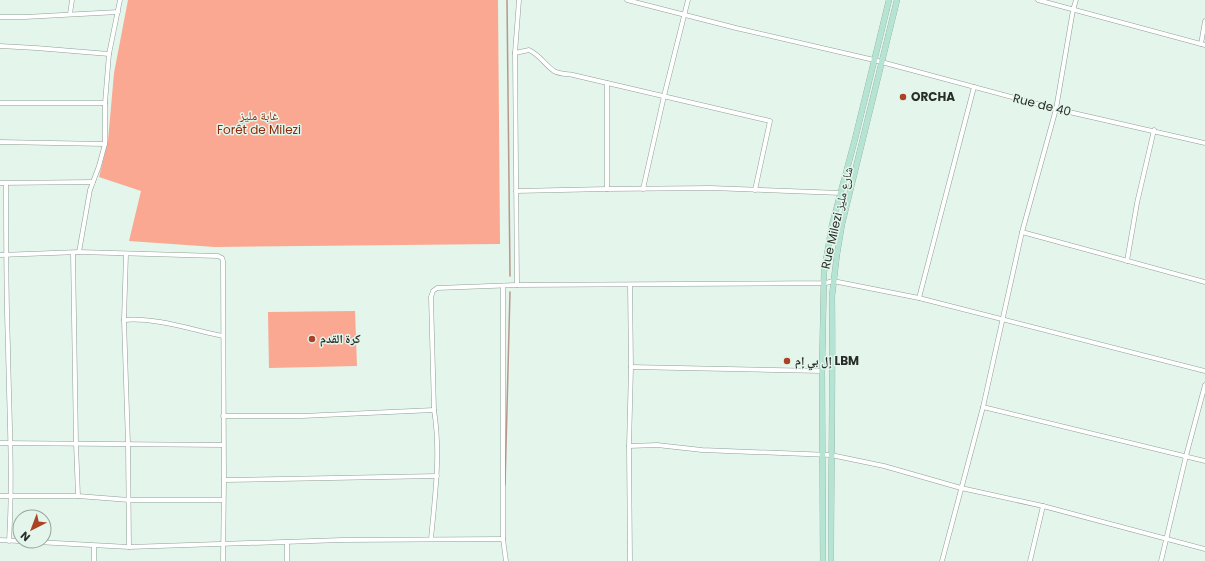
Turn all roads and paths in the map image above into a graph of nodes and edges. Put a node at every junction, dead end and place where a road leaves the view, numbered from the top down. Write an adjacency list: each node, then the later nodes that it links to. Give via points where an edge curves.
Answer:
1 (72, 0): 12 (street)
2 (120, 0): 11 (street)
3 (519, 0): 18 (street)
4 (628, 0): 13 (street, Rue de 40)
5 (688, 0): 13 (street)
6 (889, 0): 20 (street, Rue Milezi شارع مليز)
7 (897, 0): 21 (street, Rue Milezi شارع مليز)
8 (1038, 0): 10 (street)
9 (1076, 0): 10 (street)
10 (1073, 10): 16 (street); 27 (street)
11 (118, 12): 12 (street); 19 (street)
12 (70, 14): 14 (street)
13 (685, 15): 20 (street, Rue de 40); 24 (street)
14 (0, 16)
15 (1205, 21): 16 (street)
16 (1203, 44)
17 (0, 46): 19 (street)
18 (515, 52): 22 (street, via 529,50 555,71); 38 (street)
19 (109, 54): 26 (street)
20 (874, 60): 21 (street, Rue de 40); 39 (street, Rue Milezi شارع مليز)
21 (881, 62): 23 (street, Rue de 40); 47 (street, Rue Milezi شارع مليز, via 842,224)
22 (607, 83): 24 (street); 35 (street)
23 (974, 87): 27 (street, Rue de 40); 53 (street)
24 (664, 96): 36 (street); 37 (street, via 770,121)
25 (0, 103): 26 (street)
26 (105, 103): 31 (street)
27 (1056, 109): 28 (street, Rue de 40); 40 (street)
28 (1154, 130): 30 (street, Rue de 40); 46 (street)
29 (0, 142): 31 (street)
30 (1205, 143)
31 (105, 144): 32 (street)
32 (93, 182): 34 (street); 42 (street)
33 (0, 183): 34 (street)
34 (6, 184): 45 (street)
35 (607, 189): 36 (street); 38 (street)
36 (643, 189): 37 (street)
37 (755, 190): 39 (street)
38 (516, 191): 50 (street)
39 (841, 193): 49 (street, Rue Milezi شارع مليز, via 829,240)
40 (1022, 232): 46 (street); 54 (street)
41 (73, 252): 42 (street); 45 (street); 66 (street)
42 (79, 252): 43 (street)
43 (126, 254): 55 (street); 56 (street, via 222,258)
44 (0, 255): 45 (street)
45 (6, 255): 65 (street)
46 (1127, 261): 48 (street)
47 (833, 282): 49 (street); 53 (street); 71 (street, Rue Milezi شارع مليز)
48 (1205, 282)
49 (824, 283): 51 (street); 58 (street, Rue Milezi شارع مليز)
50 (517, 285): 51 (street); 52 (street)
51 (630, 285): 57 (street)
52 (503, 286): 62 (street, via 437,288 433,291 431,297); 84 (street)
53 (919, 298): 54 (street)
54 (1002, 318): 59 (street); 61 (street)
55 (124, 320): 56 (street, via 159,322); 67 (street)
56 (223, 336): 63 (street)
57 (631, 367): 58 (street); 69 (street)
58 (822, 371): 70 (street, Rue Milezi شارع مليز)
59 (1205, 371)
60 (1205, 385): 72 (street)
61 (983, 407): 72 (street); 76 (street)
62 (434, 410): 63 (street, via 302,416); 74 (street, via 437,425)
63 (223, 416): 68 (street)
64 (0, 443): 65 (street)
65 (11, 443): 66 (street); 79 (street)
66 (76, 443): 67 (street); 78 (street)
67 (128, 444): 68 (street); 80 (street)
68 (223, 445): 75 (street)
69 (629, 446): 70 (street, via 657,445 702,450); 97 (street)
70 (823, 455): 71 (street); 98 (street, Rue Milezi شارع مليز)
71 (831, 455): 76 (street, via 884,466); 99 (street, Rue Milezi شارع مليز)
72 (1186, 456): 73 (street); 85 (street)
73 (1205, 461)
74 (437, 476): 75 (street); 83 (street)
75 (224, 480): 81 (street)
76 (961, 488): 82 (street); 100 (street)
77 (0, 496): 79 (street)
78 (78, 496): 79 (street); 80 (street)
79 (12, 497): 87 (street)
80 (128, 500): 81 (street); 91 (street)
81 (223, 500): 88 (street)
82 (1043, 506): 85 (street); 101 (street)
83 (431, 539): 84 (street); 89 (street)
84 (503, 539): 96 (street)
85 (1168, 539): 92 (street); 102 (street)
86 (0, 540): 87 (street)
87 (9, 541): 90 (street)
88 (223, 543): 89 (street); 91 (street); 94 (street)
89 (287, 543): 95 (street)
90 (94, 546): 91 (street); 93 (street)
91 (129, 547)
92 (1205, 549)
93 (94, 561)
94 (223, 561)
95 (286, 561)
96 (506, 561)
97 (630, 561)
98 (823, 561)
99 (831, 561)
100 (942, 561)
101 (1030, 561)
102 (1161, 561)

